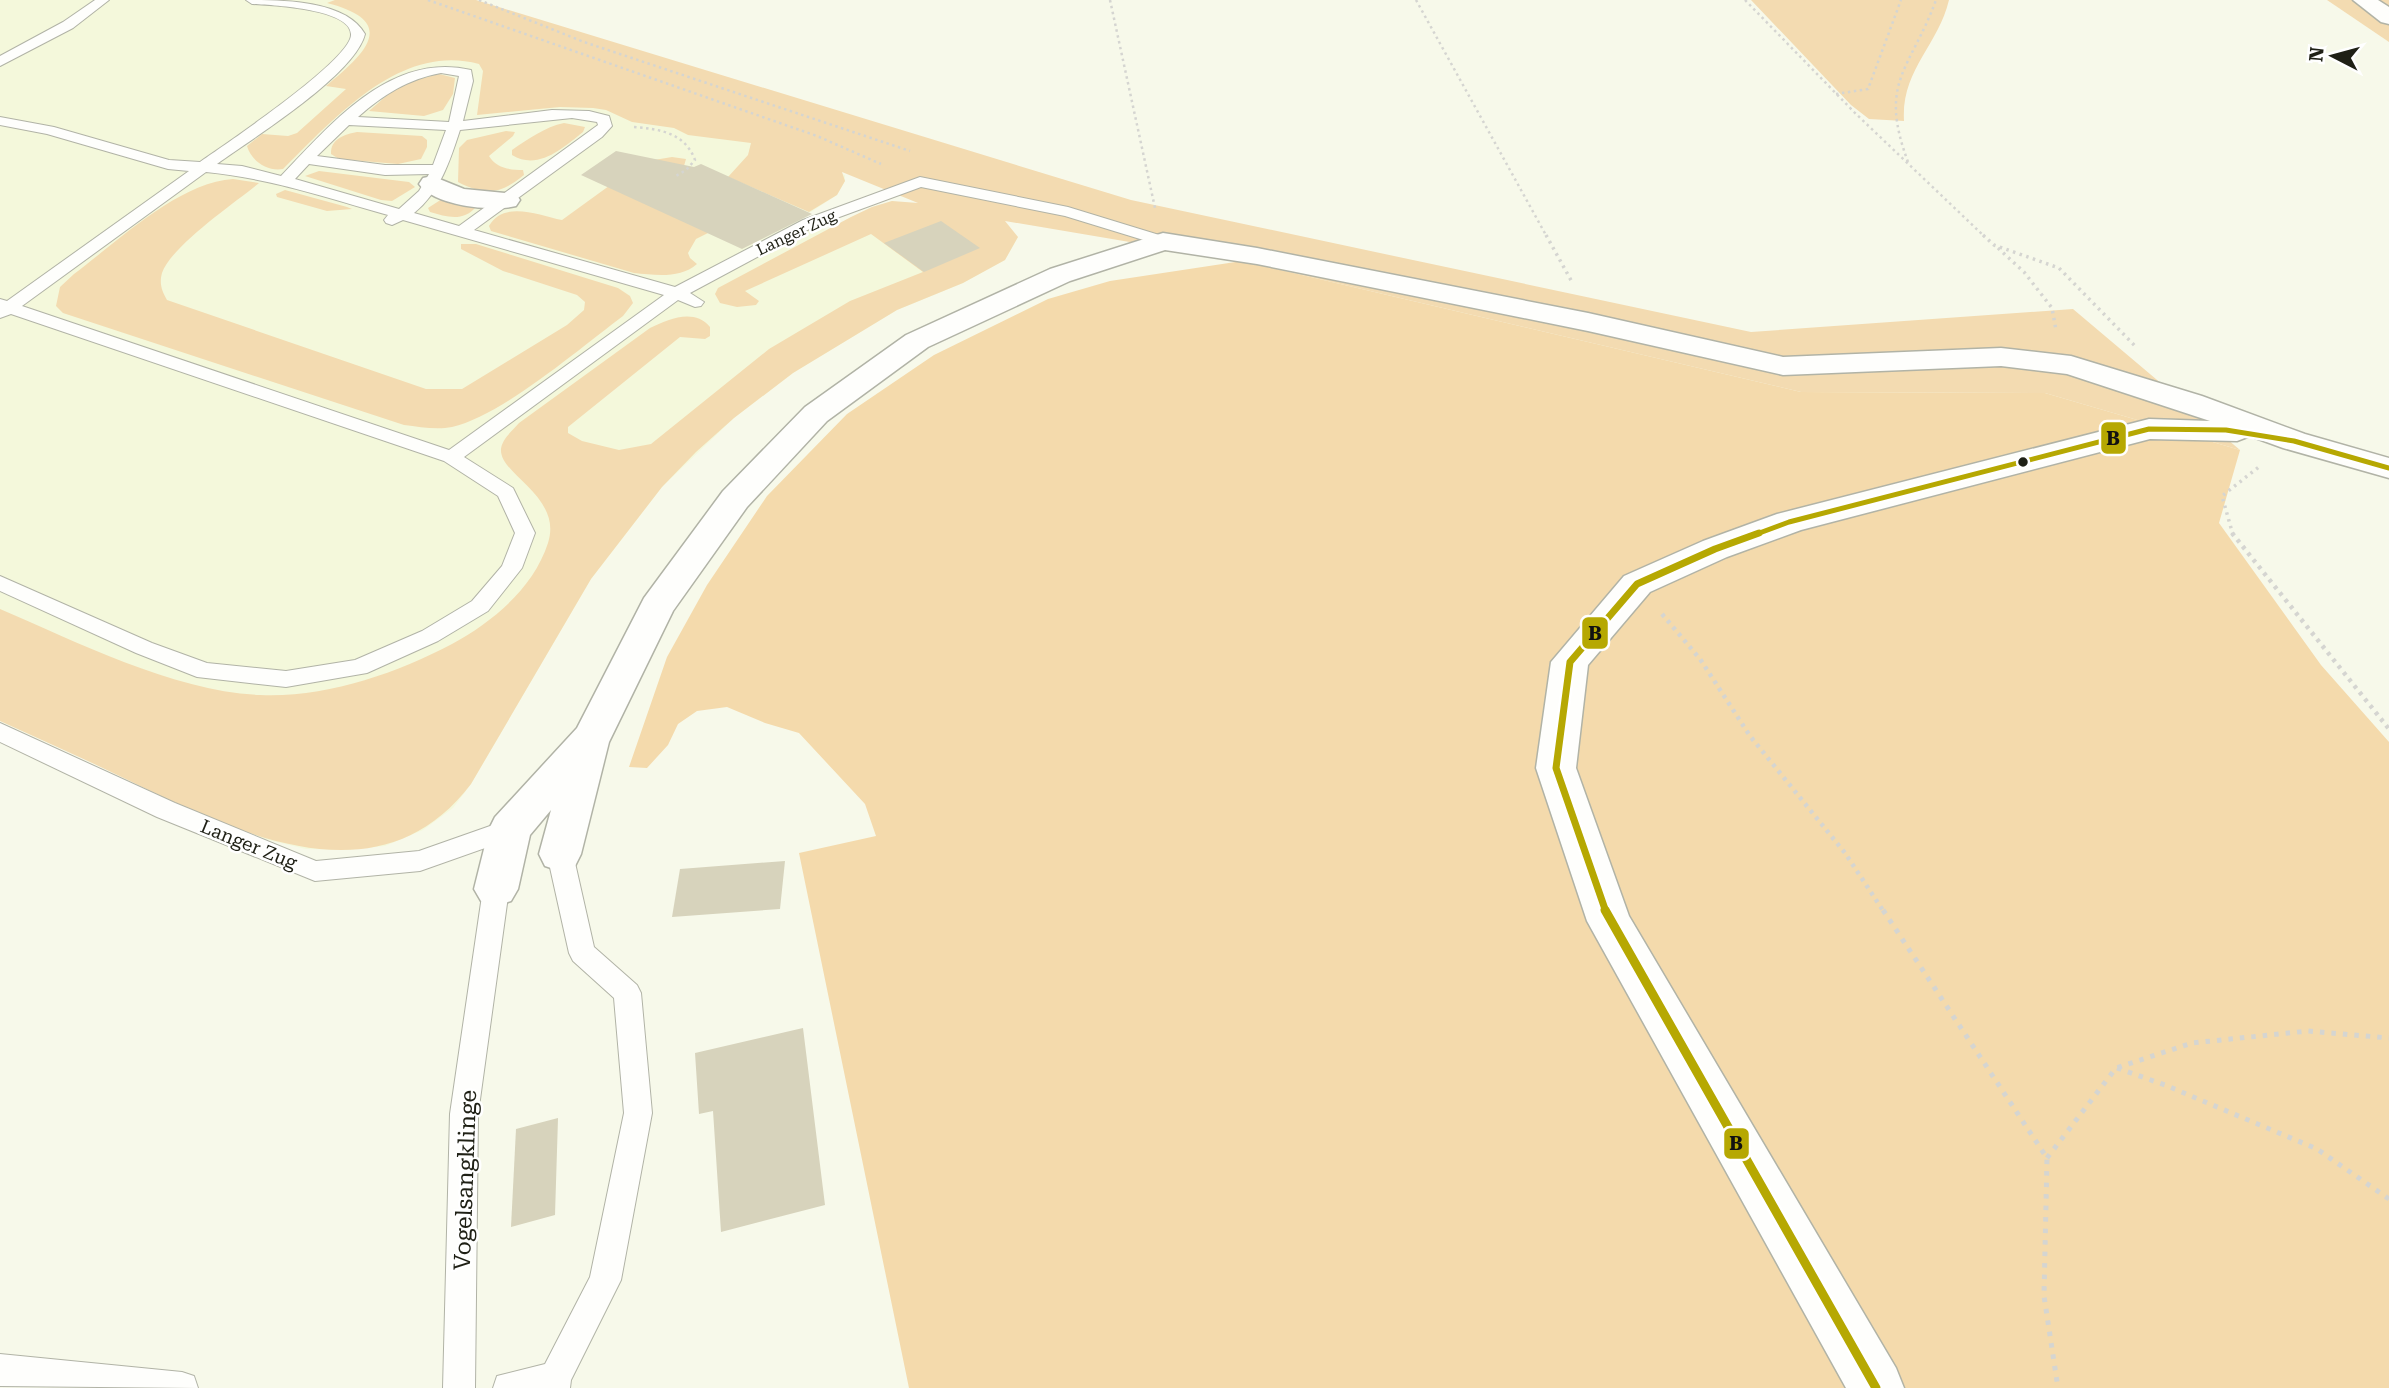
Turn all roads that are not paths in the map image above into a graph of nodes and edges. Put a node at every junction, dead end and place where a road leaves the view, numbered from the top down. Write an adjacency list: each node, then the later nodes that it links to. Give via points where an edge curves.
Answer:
1 (103, 0): 5 (lane)
2 (251, 0): 10 (lane, via 334,12 354,24 356,42 329,73)
3 (2364, 0): 4 (street)
4 (2389, 17)
5 (0, 62)
6 (346, 120): 8 (lane); 8 (lane, via 402,79 441,68 466,73 469,80); 9 (lane)
7 (0, 121): 10 (lane, via 168,164)
8 (453, 126): 11 (lane); 14 (lane, via 594,115 604,118 605,126)
9 (306, 159): 11 (lane); 12 (lane)
10 (203, 167): 12 (lane, via 242,171); 20 (lane)
11 (434, 177): 14 (street, via 444,192); 15 (lane, via 418,201)
12 (278, 182): 15 (lane)
13 (920, 182): 17 (lane, via 1068,212); 18 (lane, Langer Zug, via 809,223)
14 (507, 200): 16 (lane)
15 (396, 217): 16 (lane)
16 (460, 234): 18 (lane)
17 (1163, 241): 21 (street, via 1588,322 1783,366 2001,356 2071,365); 26 (street, via 1060,275 917,341 816,414 735,499 657,607)
18 (677, 293): 19 (lane); 22 (lane)
19 (695, 302)
20 (4, 308): 22 (lane)
21 (2294, 441): 23 (street); 35 (street, via 2226,430 2149,429 1789,522 1637,584 1570,662 1556,768 1609,921)
22 (451, 457): 24 (lane, via 506,492 525,533 513,568 480,606 430,636 359,667 286,679 205,671)
23 (2389, 468)
24 (0, 583)
25 (0, 732): 27 (lane, Langer Zug, via 166,810 315,871 420,862)
26 (592, 737): 27 (street); 28 (street)
27 (510, 829): 29 (street)
28 (560, 853): 31 (lane, via 582,953 627,993 638,1113 605,1280)
29 (496, 889): 33 (lane, Vogelsangklinge, via 464,1114)
30 (0, 1370): 32 (lane)
31 (554, 1383): 34 (lane)
32 (182, 1388)
33 (459, 1388)
34 (509, 1388)
35 (1875, 1388)

